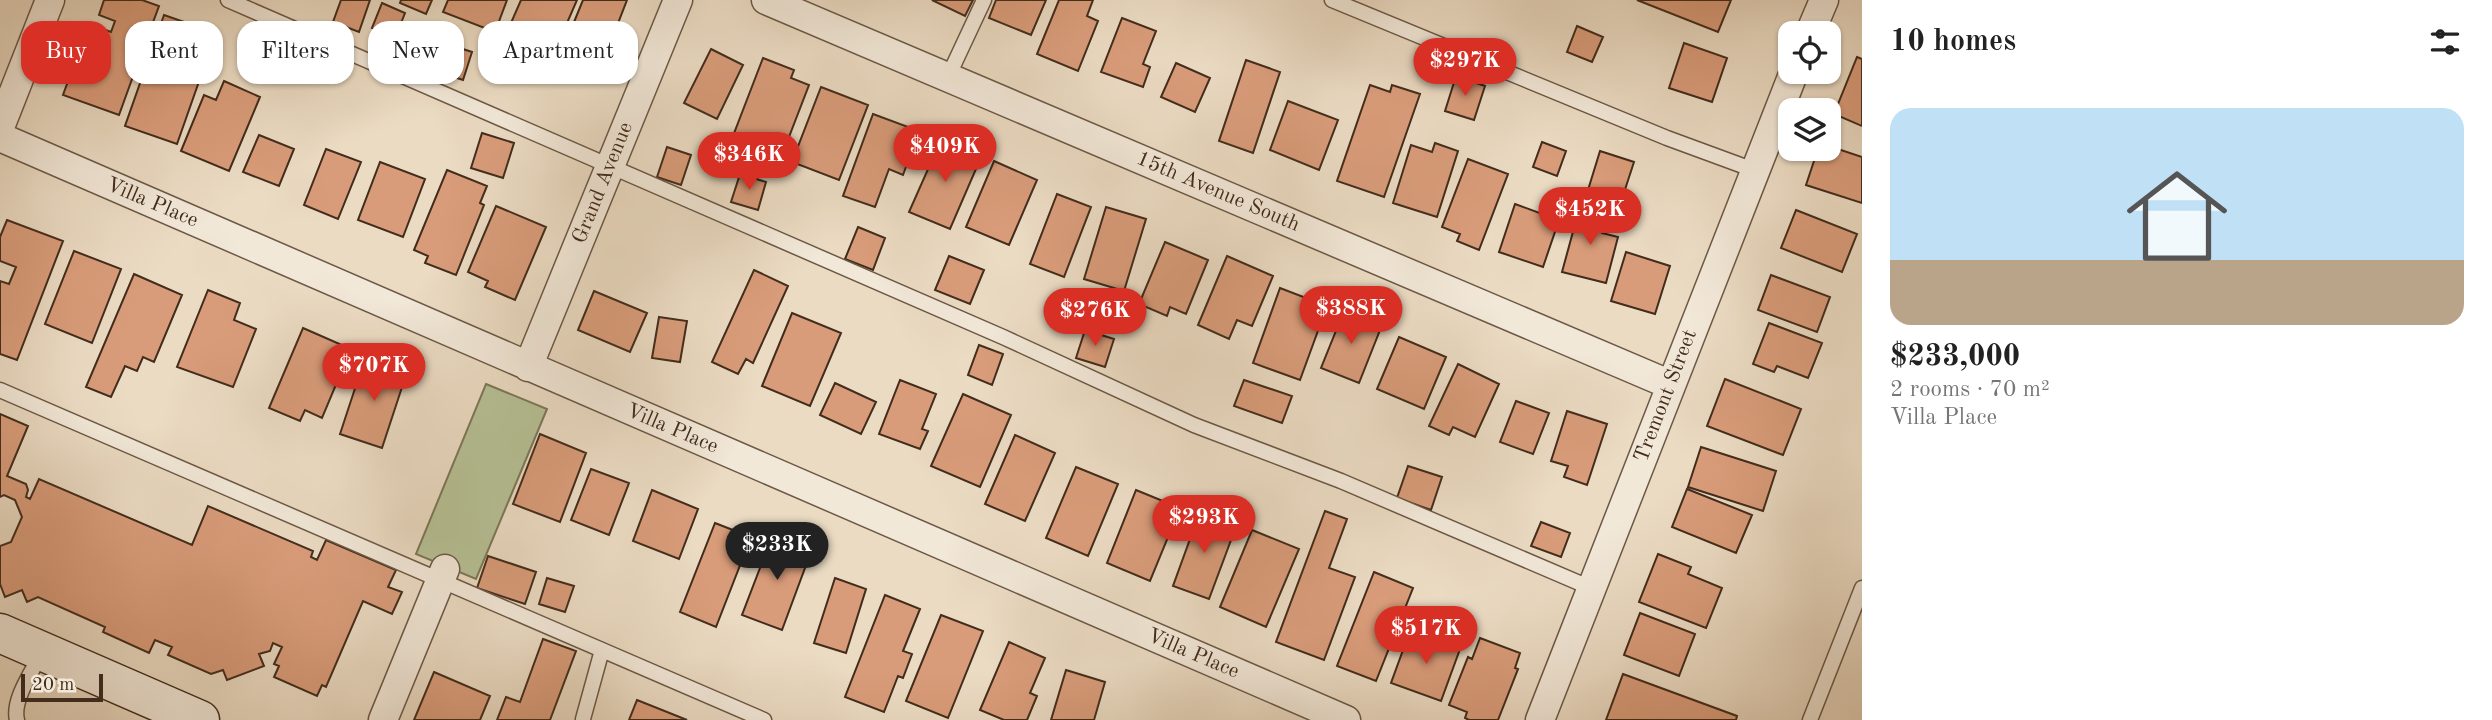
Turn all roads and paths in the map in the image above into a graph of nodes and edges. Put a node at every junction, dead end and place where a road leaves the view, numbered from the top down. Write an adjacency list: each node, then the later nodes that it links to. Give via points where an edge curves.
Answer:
1 (50, 0): 11 (street)
2 (228, 0): 13 (lane)
3 (678, 0): 13 (street, Grand Avenue)
4 (766, 0): 9 (street, 15th Avenue South)
5 (984, 0): 9 (lane)
6 (1332, 0): 14 (lane)
7 (1824, 0): 8 (street)
8 (1815, 21)
9 (948, 78): 16 (street, 15th Avenue South)
10 (1789, 84): 14 (street, Tremont Street)
11 (0, 127)
12 (0, 137): 15 (street, Villa Place)
13 (610, 167): 15 (street, Grand Avenue); 19 (lane, via 1194,425 1341,481)
14 (1754, 170): 16 (street, Tremont Street)
15 (528, 367): 29 (street, Villa Place)
16 (1671, 385): 19 (street, Tremont Street)
17 (0, 390): 18 (lane)
18 (443, 574): 22 (lane); 27 (street)
19 (1591, 587): 30 (street, Tremont Street)
20 (1862, 588): 31 (lane)
21 (0, 633): 23 (main road)
22 (602, 649): 24 (lane); 28 (lane)
23 (42, 651): 25 (lane, via 22,692); 26 (main road)
24 (583, 719)
25 (17, 720)
26 (200, 720)
27 (383, 720)
28 (764, 720)
29 (1346, 720)
30 (1540, 720)
31 (1810, 720)

